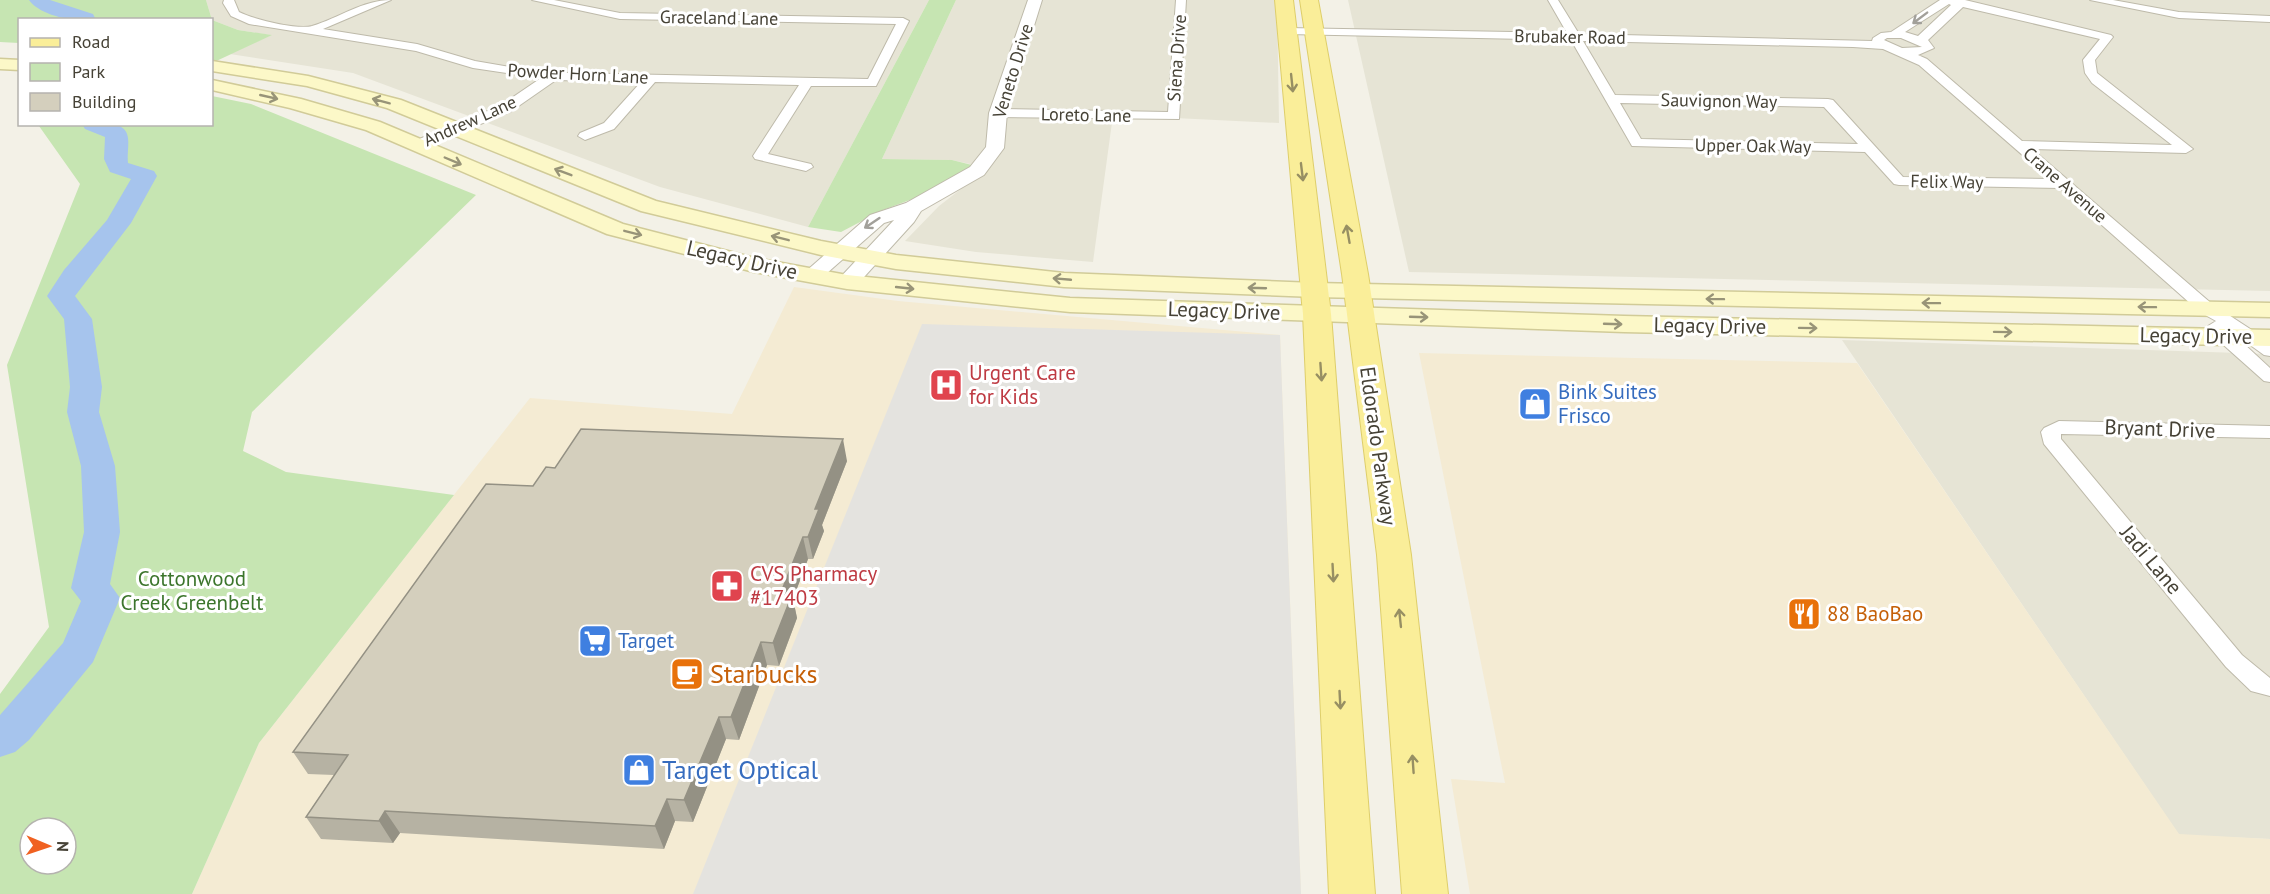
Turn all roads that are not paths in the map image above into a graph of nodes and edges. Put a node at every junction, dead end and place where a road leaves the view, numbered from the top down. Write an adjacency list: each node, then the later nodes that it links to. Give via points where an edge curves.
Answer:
1 (229, 0): 12 (street, Powder Horn Lane, via 235,14 249,21)
2 (386, 0): 12 (street)
3 (1035, 0): 32 (street, Veneto Drive)
4 (1181, 0): 33 (street, Siena Drive)
5 (1284, 0): 13 (main road)
6 (1309, 0): 14 (main road, Eldorado Parkway)
7 (1553, 0): 16 (street)
8 (2095, 0): 11 (street, via 2173,14)
9 (546, 1): 28 (street, Graceland Lane, via 620,16 903,21)
10 (1955, 1): 15 (street, one-way to 15, via 1934,7); 20 (street); 37 (street, via 2107,37 2089,60 2091,73 2186,149)
11 (2270, 19)
12 (312, 30): 24 (street, Powder Horn Lane)
13 (1287, 31): 14 (street, Brubaker Road); 49 (main road, one-way to 49)
14 (1314, 32): 16 (street, Brubaker Road); 50 (main road, Eldorado Parkway, one-way to 14)
15 (1895, 34): 17 (street); 20 (street)
16 (1574, 37): 17 (street, Brubaker Road); 30 (street)
17 (1880, 42): 20 (street, Crane Avenue, via 1902,52)
18 (0, 50): 19 (main road)
19 (18, 51)
20 (1922, 51): 37 (street, Crane Avenue)
21 (0, 64): 22 (main road)
22 (18, 65)
23 (213, 66): 34 (main road, Legacy Drive, one-way to 23, via 394,105 308,81)
24 (536, 74): 25 (street, Powder Horn Lane); 34 (street, Andrew Lane)
25 (553, 76): 26 (street, Powder Horn Lane); 34 (street, Andrew Lane, via 505,109)
26 (652, 78): 27 (street, Powder Horn Lane); 35 (street, via 609,126)
27 (807, 82): 28 (street, Powder Horn Lane); 39 (street, via 760,156)
28 (872, 83)
29 (213, 85): 36 (main road, Legacy Drive, one-way to 36, via 341,116)
30 (1611, 99): 31 (street, Sauvignon Way); 38 (street, Upper Oak Way, via 1637,143)
31 (1828, 103): 38 (street, Felix Way)
32 (998, 113): 33 (street, Loreto Lane); 42 (street, Veneto Drive, via 995,148 977,171)
33 (1174, 116)
34 (449, 127): 36 (street, Andrew Lane); 41 (main road, Legacy Drive, one-way to 34)
35 (585, 136)
36 (410, 142): 43 (main road, Legacy Drive, one-way to 43)
37 (2019, 146): 40 (street, Crane Avenue)
38 (1870, 148): 40 (street, Felix Way, via 1899,182)
39 (806, 167)
40 (2064, 184): 51 (street, Crane Avenue)
41 (617, 193): 43 (main road); 44 (main road, Legacy Drive, one-way to 41, via 649,206)
42 (913, 207): 44 (street, Veneto Drive, one-way to 44, via 877,219); 45 (street, Veneto Drive)
43 (577, 214): 46 (main road, Legacy Drive, one-way to 46, via 615,229)
44 (837, 252): 45 (main road, Legacy Drive); 46 (street, Veneto Drive)
45 (869, 258): 47 (street, Veneto Drive); 49 (main road, Legacy Drive, one-way to 45)
46 (811, 277): 47 (main road, Legacy Drive)
47 (847, 282): 49 (main road, Legacy Drive, one-way to 49, via 1070,305)
48 (1753, 299): 50 (main road, Legacy Drive, one-way to 50); 51 (main road, Legacy Drive, one-way to 48); 53 (main road)
49 (1316, 302): 50 (main road, Legacy Drive); 60 (main road, one-way to 60)
50 (1358, 303): 53 (main road, Legacy Drive, one-way to 53); 61 (main road, Eldorado Parkway, one-way to 50, via 1394,555)
51 (2206, 308): 52 (main road, Legacy Drive); 54 (street, Crane Avenue); 55 (street, Crane Avenue)
52 (2270, 310)
53 (1771, 327): 54 (main road, Legacy Drive, one-way to 54)
54 (2225, 337): 55 (main road, Legacy Drive); 56 (street, Crane Avenue)
55 (2265, 342)
56 (2270, 377)
57 (2051, 432): 58 (street, Bryant Drive, via 2059,427); 59 (street, Jadi Lane, via 2050,440 2234,660)
58 (2270, 432)
59 (2265, 685)
60 (1352, 894)
61 (1425, 894)

